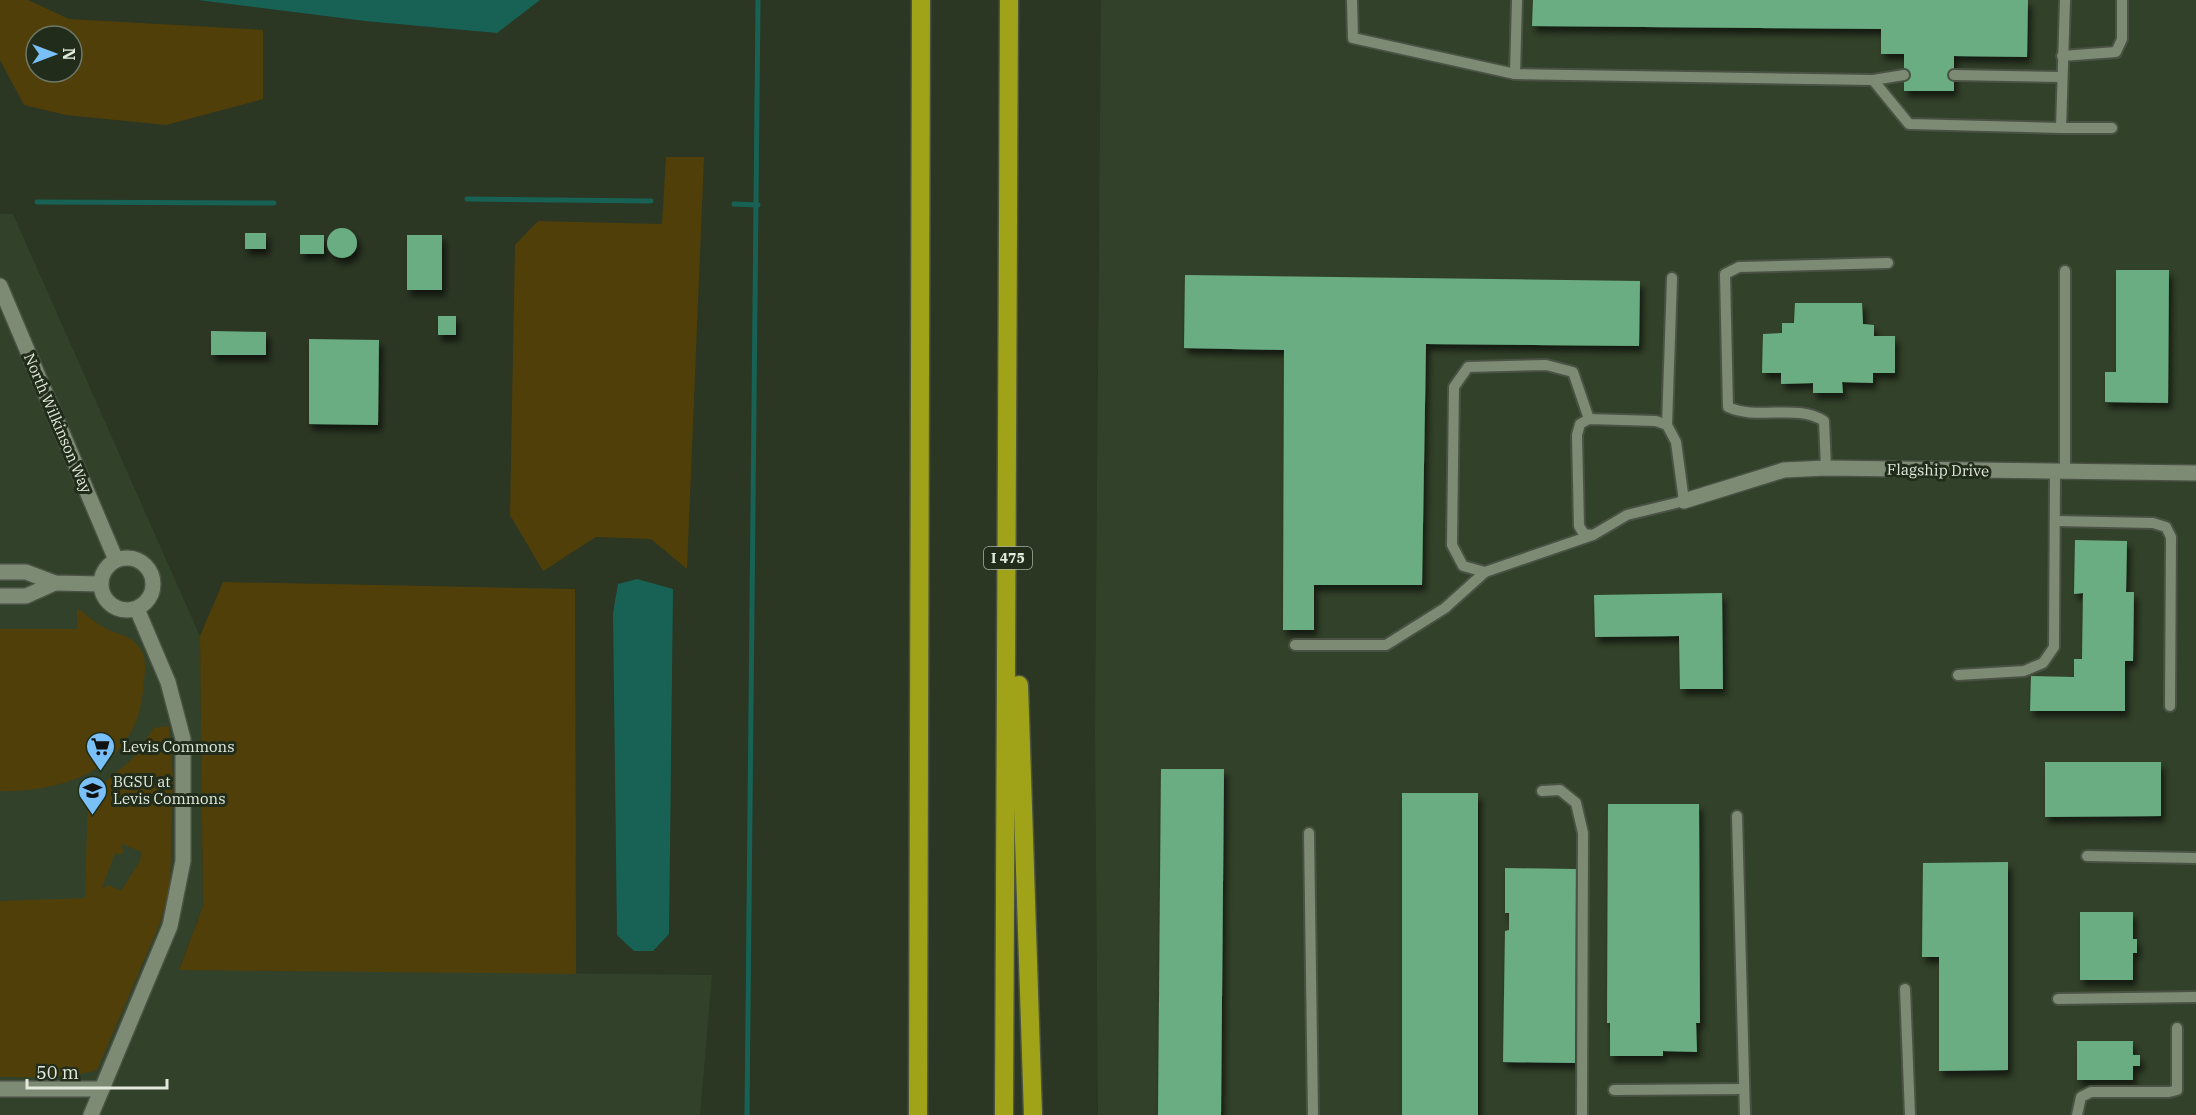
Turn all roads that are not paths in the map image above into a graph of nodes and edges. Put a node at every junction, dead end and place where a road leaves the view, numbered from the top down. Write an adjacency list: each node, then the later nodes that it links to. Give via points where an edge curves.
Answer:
1 (921, 0): 47 (highway)
2 (1009, 0): 21 (highway, I 475)
3 (1352, 0): 8 (lane, via 1353,38)
4 (1517, 0): 8 (lane)
5 (2065, 0): 7 (lane)
6 (2122, 0): 7 (lane, via 2122,39 2116,52)
7 (2062, 56): 11 (lane)
8 (1515, 74): 12 (lane)
9 (1904, 75): 12 (lane)
10 (1954, 75): 11 (lane)
11 (2062, 77): 13 (lane)
12 (1873, 80): 13 (lane, via 1909,124)
13 (2061, 128): 14 (lane)
14 (2112, 128)
15 (1888, 263): 22 (lane, via 1739,267 1725,274 1728,407 1740,413 1812,413 1824,421)
16 (2065, 272): 23 (lane)
17 (1672, 278): 20 (lane)
18 (0, 286): 28 (street, North Wilkinson Way)
19 (1589, 419): 20 (lane, via 1656,421); 27 (lane, via 1580,424 1577,435 1579,526 1584,534); 30 (lane, via 1572,372 1546,365 1468,367 1454,387 1452,545 1462,566)
20 (1667, 425): 25 (lane, via 1676,442)
21 (1008, 430): 55 (highway, I 475); 56 (highway)
22 (1826, 468): 23 (street, Flagship Drive); 25 (street, Flagship Drive, via 1784,470)
23 (2060, 471): 24 (street, Flagship Drive); 26 (lane)
24 (2196, 472)
25 (1684, 501): 27 (lane, via 1627,515)
26 (2055, 521): 36 (lane, via 2054,647 2043,663 2024,671); 37 (lane, via 2153,523 2166,527 2171,537)
27 (1593, 535): 30 (lane)
28 (116, 560): 32 (street, via 105,569); 34 (street, via 137,559 152,574 152,594)
29 (0, 572): 31 (street, via 26,572)
30 (1485, 572): 35 (lane, via 1445,608 1386,645)
31 (55, 583): 32 (street); 33 (street, via 26,596)
32 (101, 584): 34 (street, via 110,605 127,611)
33 (0, 596)
34 (137, 609): 49 (street, via 168,682 183,739 183,861 170,926)
35 (1295, 645)
36 (1958, 675)
37 (2170, 706)
38 (1542, 790): 58 (lane, via 1560,790 1576,803 1583,833)
39 (1737, 816): 50 (lane)
40 (1309, 833): 57 (lane)
41 (2087, 856): 42 (lane)
42 (2196, 858)
43 (1905, 988): 60 (lane)
44 (2196, 997): 45 (lane)
45 (2058, 999)
46 (2177, 1028): 61 (lane, via 2177,1090 2091,1092 2081,1097)
47 (918, 1037): 53 (highway); 54 (highway)
48 (0, 1089): 49 (street)
49 (102, 1089): 52 (street)
50 (1744, 1089): 51 (lane); 59 (lane)
51 (1614, 1090)
52 (91, 1115)
53 (913, 1115)
54 (918, 1115)
55 (1004, 1115)
56 (1033, 1115)
57 (1313, 1115)
58 (1582, 1115)
59 (1745, 1115)
60 (1910, 1115)
61 (2077, 1115)

